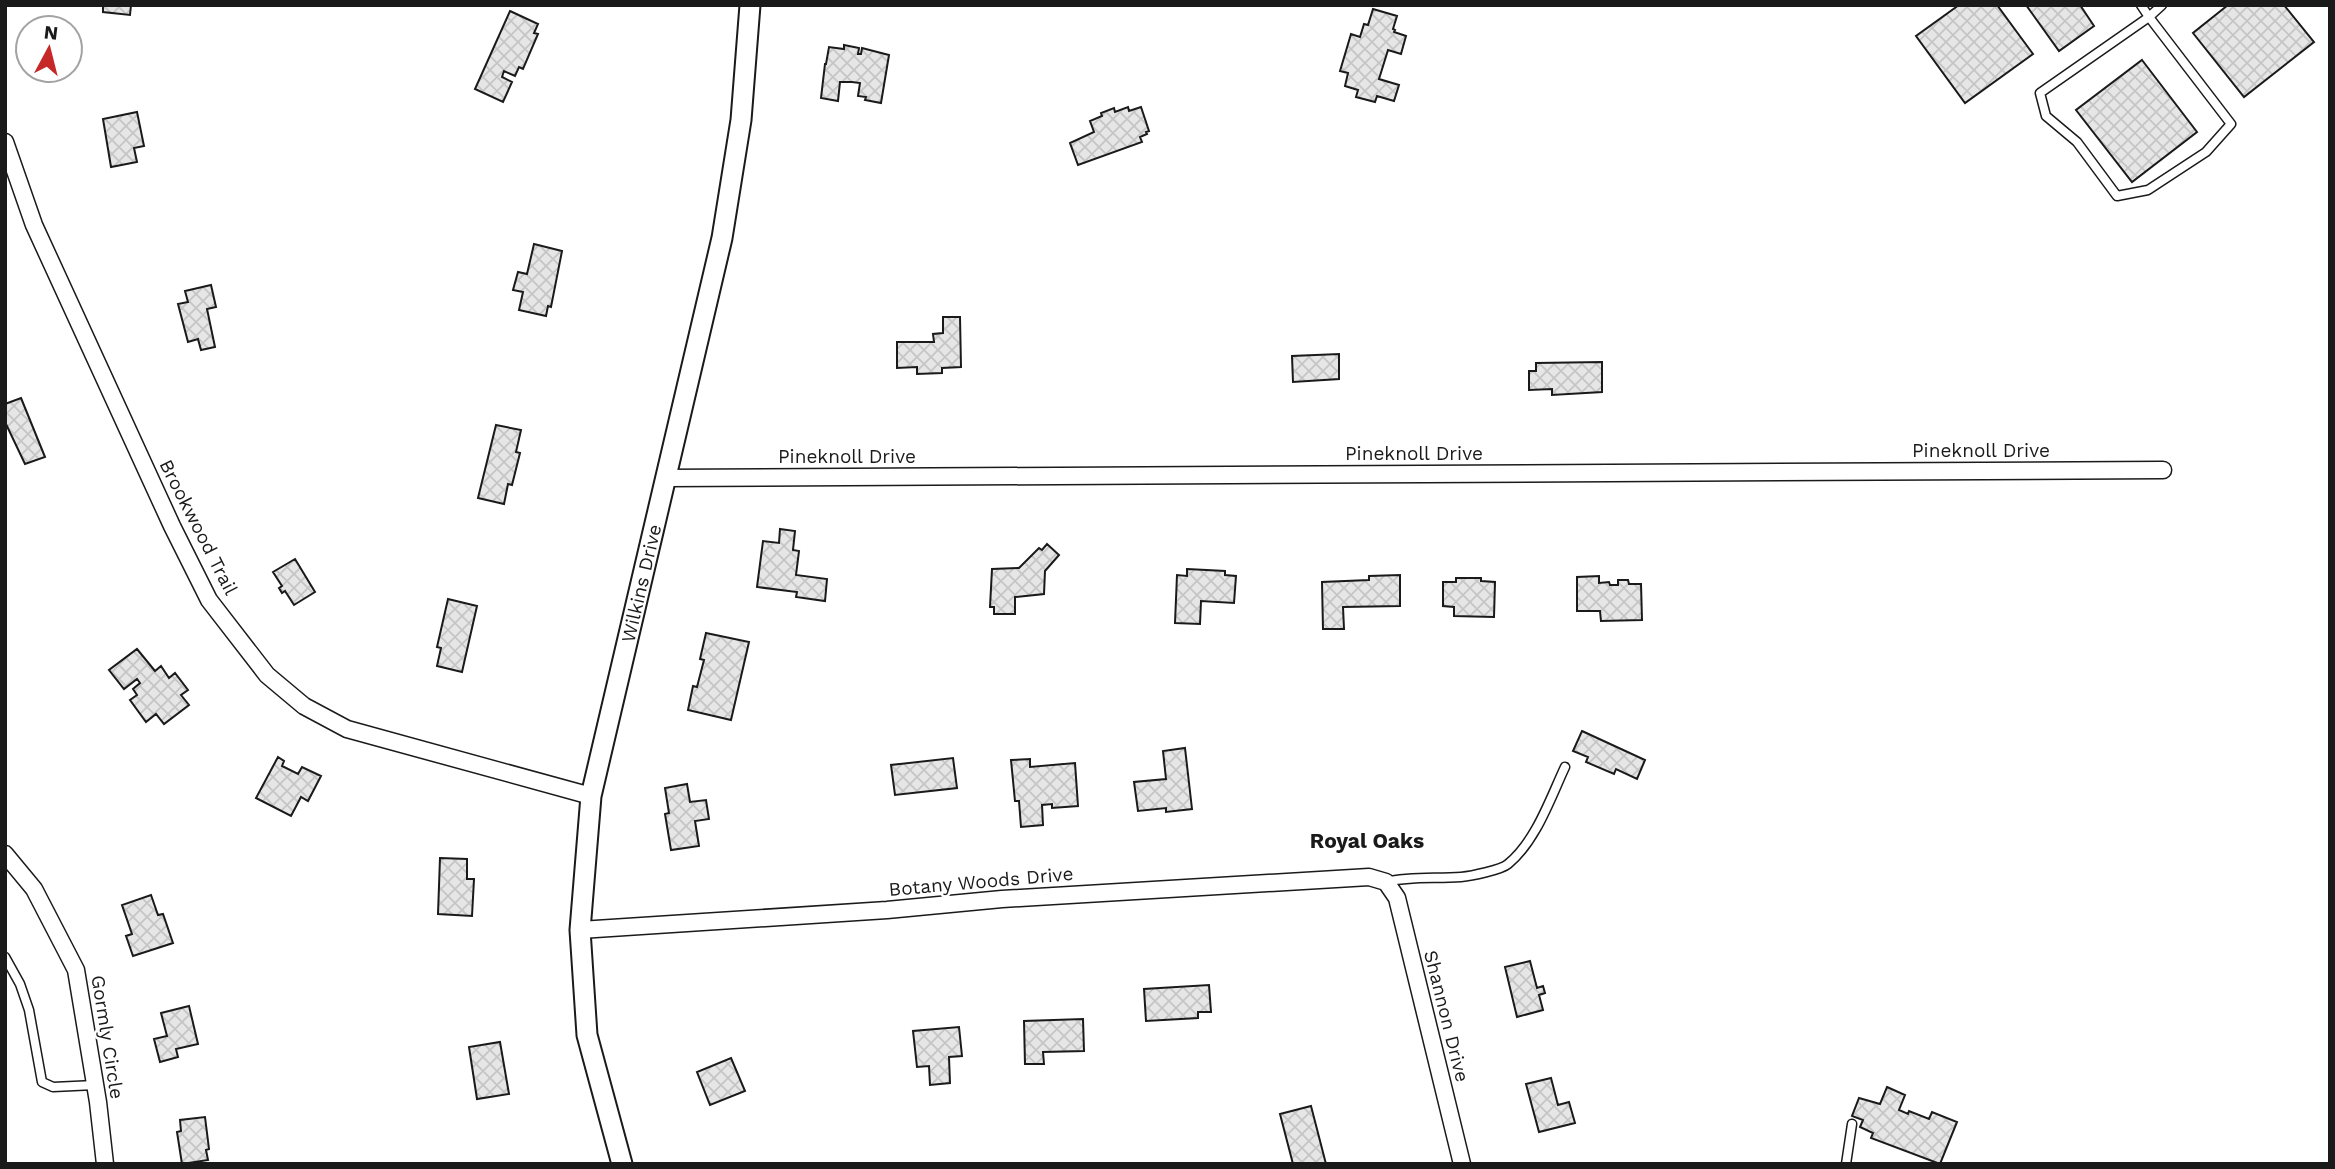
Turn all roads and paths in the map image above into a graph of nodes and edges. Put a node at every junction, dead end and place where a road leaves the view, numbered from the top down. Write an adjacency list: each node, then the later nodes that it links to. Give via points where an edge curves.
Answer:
1 (750, 5): 7 (street, Wilkins Drive, via 741,120 722,238)
2 (2141, 5): 4 (lane)
3 (2162, 5): 4 (lane)
4 (2150, 17): 4 (lane, via 2040,93 2046,116 2077,142 2117,196 2148,190 2206,152 2231,124)
5 (5, 142): 9 (street, Brookwood Trail, via 34,225 172,526 209,600 267,675 304,706 347,729)
6 (2163, 470): 7 (street, Pineknoll Drive)
7 (665, 478): 9 (street, Wilkins Drive)
8 (1565, 767): 12 (lane, via 1533,831 1506,866 1464,877)
9 (591, 796): 13 (street, Wilkins Drive)
10 (5, 854): 11 (street, Gormly Circle)
11 (11, 871): 15 (street, Gormly Circle, via 34,889 76,970)
12 (1386, 882): 13 (street, Botany Woods Drive, via 1369,877); 19 (street, Shannon Drive, via 1397,898)
13 (580, 930): 18 (street, Wilkins Drive, via 587,1035)
14 (5, 957): 15 (lane, via 29,1010 42,1082 53,1087)
15 (95, 1085): 17 (street, Gormly Circle)
16 (1852, 1124): 20 (lane)
17 (105, 1164)
18 (622, 1164)
19 (1462, 1164)
20 (1846, 1164)

